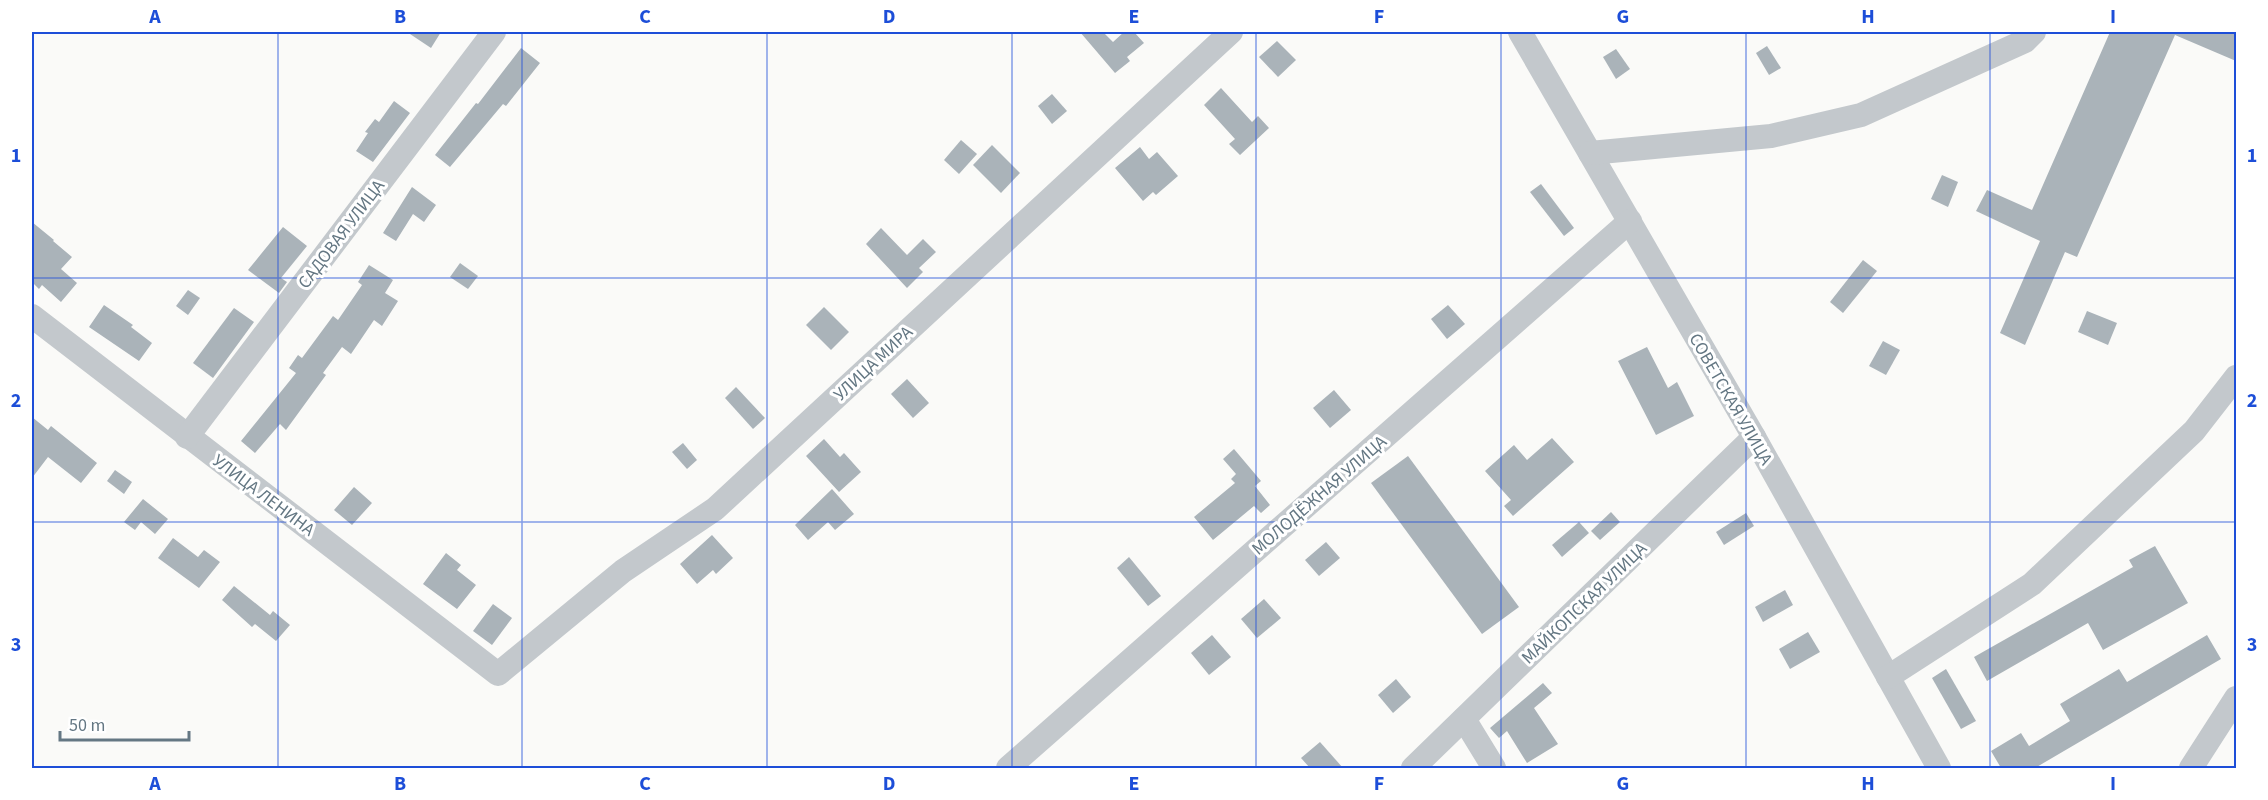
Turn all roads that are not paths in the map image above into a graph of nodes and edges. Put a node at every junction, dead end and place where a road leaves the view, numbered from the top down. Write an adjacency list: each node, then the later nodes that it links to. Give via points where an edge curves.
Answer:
1 (494, 32): 9 (street, САДОВАЯ УЛИЦА)
2 (1231, 32): 11 (street, УЛИЦА МИРА, via 715,509 622,571)
3 (1520, 32): 5 (street, СОВЕТСКАЯ УЛИЦА)
4 (2034, 32): 5 (street, via 2025,41 1861,116 1771,136)
5 (1590, 153): 6 (street, СОВЕТСКАЯ УЛИЦА)
6 (1629, 221): 10 (street, СОВЕТСКАЯ УЛИЦА); 15 (street, МОЛОДЁЖНАЯ УЛИЦА)
7 (32, 316): 9 (street, УЛИЦА ЛЕНИНА)
8 (2236, 377): 12 (street, via 2194,430 2032,584)
9 (187, 437): 11 (street, УЛИЦА ЛЕНИНА)
10 (1754, 437): 12 (street, СОВЕТСКАЯ УЛИЦА); 14 (street, МАЙКОПСКАЯ УЛИЦА)
11 (498, 674)
12 (1888, 677): 18 (street, СОВЕТСКАЯ УЛИЦА)
13 (2236, 698): 19 (street)
14 (1464, 719): 16 (street, МАЙКОПСКАЯ УЛИЦА); 17 (street)
15 (1008, 768)
16 (1413, 768)
17 (1494, 768)
18 (1939, 768)
19 (2191, 768)

